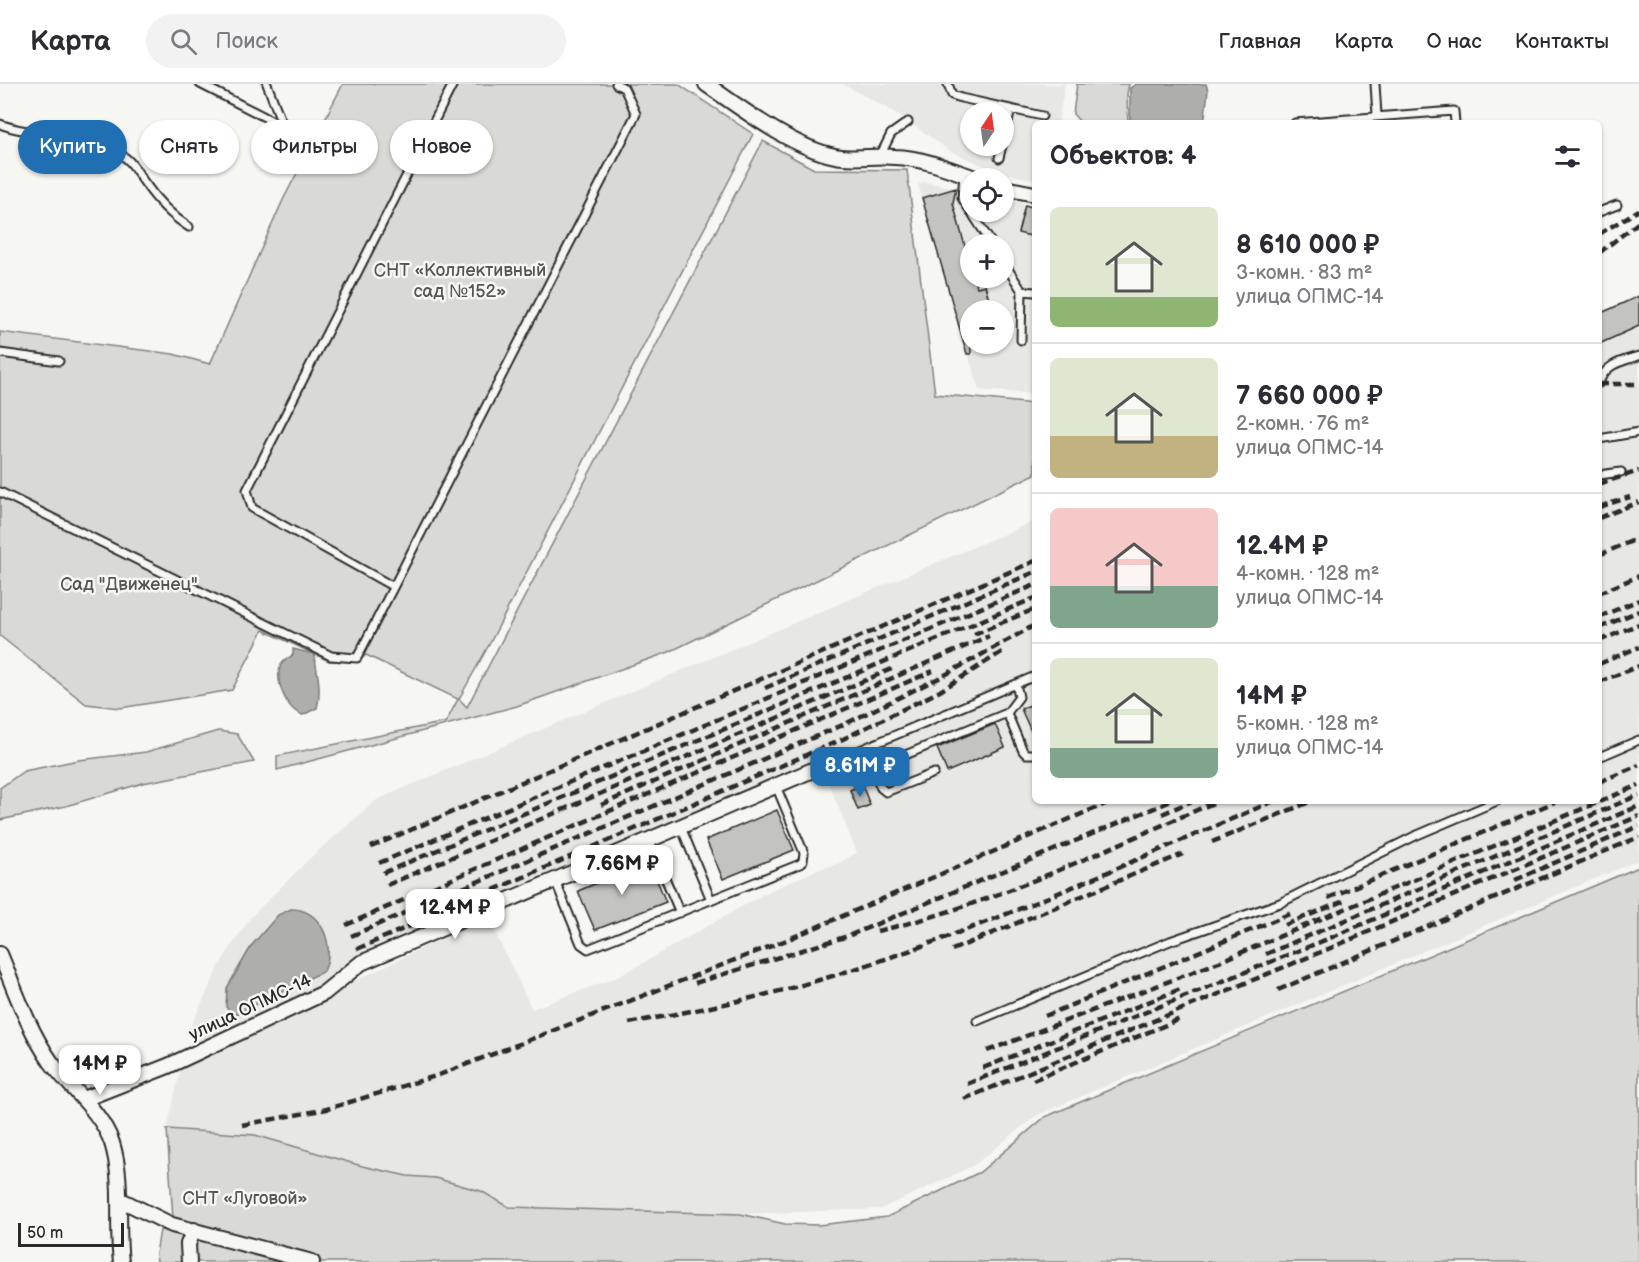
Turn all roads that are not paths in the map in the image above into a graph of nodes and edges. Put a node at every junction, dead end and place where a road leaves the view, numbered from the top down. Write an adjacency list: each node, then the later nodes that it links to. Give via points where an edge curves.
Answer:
1 (200, 84): 12 (lane)
2 (267, 84): 13 (lane)
3 (453, 84): 38 (lane, via 247,490 252,508)
4 (616, 84): 38 (lane, via 624,88 636,114)
5 (706, 84): 18 (street, via 760,121 821,152 850,157)
6 (948, 84): 8 (lane, via 952,95)
7 (1375, 84): 10 (lane)
8 (982, 102)
9 (1014, 110): 11 (lane)
10 (1377, 115): 14 (lane); 15 (lane, via 1454,111)
11 (1042, 117)
12 (271, 120)
13 (281, 120)
14 (1326, 120)
15 (1455, 120)
16 (908, 122): 18 (lane, via 891,134)
17 (0, 124): 24 (lane, via 15,130 98,141 128,160 171,216)
18 (880, 156): 19 (street, via 923,161)
19 (960, 174)
20 (1014, 190): 21 (street)
21 (1032, 193)
22 (1617, 205): 23 (lane)
23 (1602, 211)
24 (189, 227)
25 (1014, 279): 26 (lane)
26 (1022, 291): 27 (lane); 28 (lane)
27 (1032, 292)
28 (1021, 340)
29 (0, 353): 31 (lane)
30 (1639, 356): 32 (lane, via 1611,366)
31 (59, 361)
32 (1602, 376)
33 (1639, 432): 34 (lane)
34 (1602, 438)
35 (1622, 472): 36 (lane)
36 (1602, 475)
37 (0, 492): 38 (lane, via 331,656 357,658)
38 (392, 586)
39 (1032, 677): 40 (lane)
40 (1016, 684): 41 (lane, via 1019,697); 45 (lane)
41 (1007, 713): 43 (lane, via 1023,751); 46 (lane)
42 (1639, 740): 44 (lane)
43 (1032, 754)
44 (1602, 756)
45 (829, 764): 46 (lane, via 847,778); 48 (street, улица ОПМС-14)
46 (873, 769): 47 (lane, via 880,788 886,792)
47 (934, 773)
48 (776, 786): 50 (street, улица ОПМС-14); 53 (lane, via 804,854 803,861)
49 (1490, 804): 56 (lane, via 1415,836 1281,903 1170,941)
50 (681, 826): 51 (street, улица ОПМС-14); 53 (lane)
51 (649, 840): 52 (street, улица ОПМС-14); 54 (lane)
52 (555, 880): 54 (lane, via 581,944 588,949); 57 (street, улица ОПМС-14, via 361,963 324,993 168,1066)
53 (711, 900): 54 (lane)
54 (680, 913)
55 (0, 954): 57 (street, via 33,1032 57,1069)
56 (977, 1021)
57 (84, 1099): 58 (street, via 111,1141)
58 (119, 1199): 59 (street, via 160,1221); 60 (street)
59 (194, 1230): 61 (street, via 188,1244); 62 (street)
60 (121, 1262)
61 (189, 1262)
62 (312, 1262)

